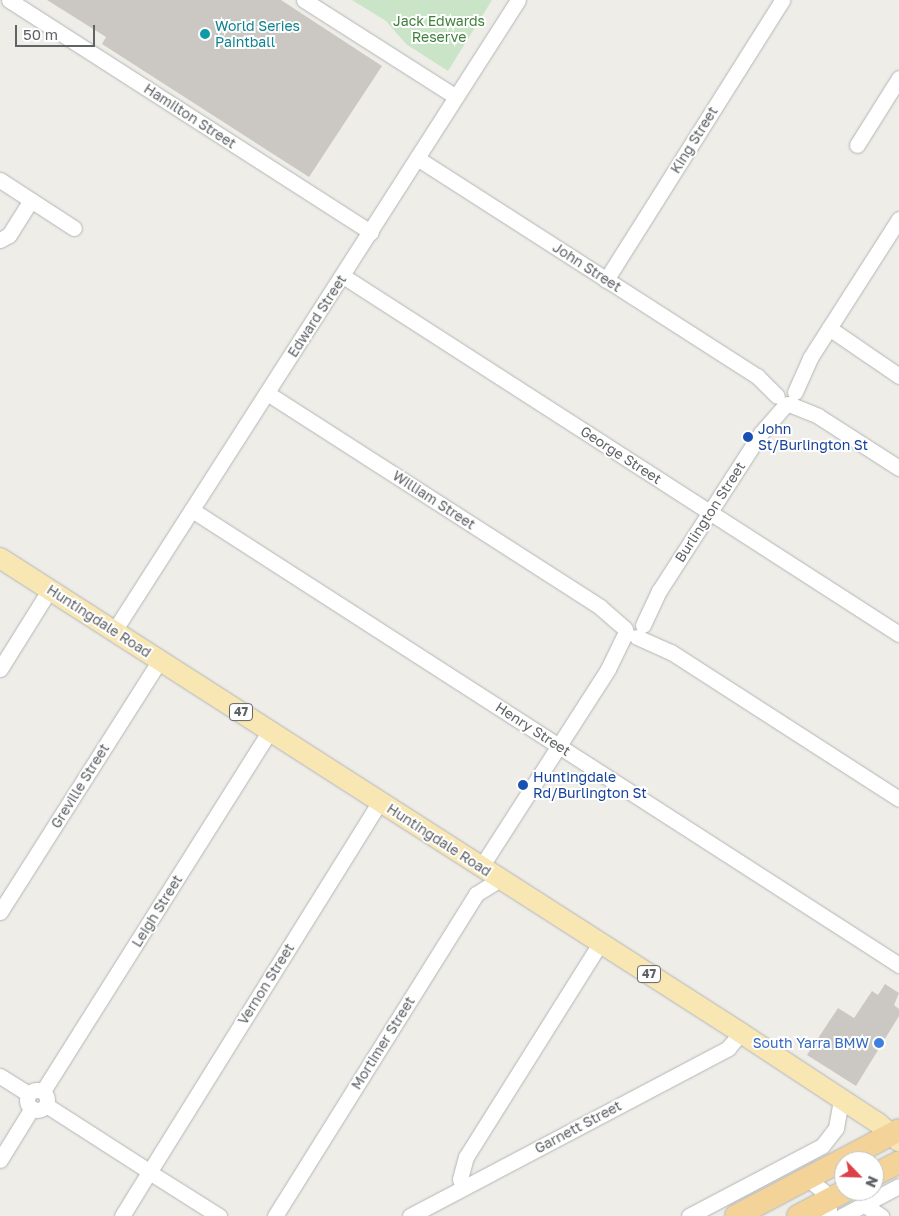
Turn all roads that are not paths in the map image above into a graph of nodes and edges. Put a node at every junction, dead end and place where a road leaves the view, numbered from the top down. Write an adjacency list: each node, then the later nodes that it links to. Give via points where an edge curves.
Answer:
1 (9, 0): 13 (street, Hamilton Street)
2 (304, 0): 6 (street)
3 (518, 0): 6 (street, Edward Street)
4 (782, 0): 16 (street, King Street)
5 (899, 78): 7 (street)
6 (456, 97): 8 (street, Edward Street)
7 (857, 145)
8 (418, 158): 13 (street, Edward Street); 16 (street, John Street)
9 (0, 180): 10 (street)
10 (32, 200): 12 (street); 14 (street, via 12,231)
11 (899, 219): 17 (street, Burlington Street)
12 (74, 228)
13 (371, 232): 15 (street, Edward Street)
14 (0, 240)
15 (342, 276): 19 (street, Edward Street); 23 (street, George Street)
16 (606, 280): 20 (street, John Street)
17 (829, 328): 18 (street); 20 (street, Burlington Street)
18 (899, 376)
19 (267, 393): 22 (street, Edward Street); 26 (street, William Street)
20 (786, 395): 21 (street, John Street); 23 (street, Burlington Street)
21 (899, 468)
22 (192, 510): 27 (street, Edward Street); 32 (street, Henry Street)
23 (710, 512): 26 (street, Burlington Street); 28 (street, George Street)
24 (0, 558): 25 (main road, Huntingdale Road / 47)
25 (50, 589): 27 (main road, Huntingdale Road / 47); 30 (street)
26 (634, 629): 32 (street, Burlington Street); 33 (street, William Street)
27 (114, 631): 29 (main road, Huntingdale Road / 47)
28 (899, 634)
29 (160, 660): 31 (main road, Huntingdale Road / 47); 37 (street, Greville Street)
30 (0, 669)
31 (270, 731): 34 (main road, Huntingdale Road / 47); 43 (street, Leigh Street)
32 (559, 746): 35 (street, Burlington Street); 39 (street, Henry Street)
33 (899, 799)
34 (380, 802): 35 (main road, Huntingdale Road / 47); 48 (street, Vernon Street)
35 (481, 867): 36 (main road, Huntingdale Road / 47)
36 (500, 879): 38 (main road, Huntingdale Road / 47); 56 (street, Mortimer Street, via 476,894)
37 (0, 912)
38 (600, 943): 40 (main road, Huntingdale Road / 47); 51 (street, via 466,1157 460,1179)
39 (899, 965)
40 (741, 1034): 42 (main road, Huntingdale Road / 47); 51 (street, Garnett Street, via 728,1048)
41 (0, 1076): 43 (street)
42 (841, 1099): 44 (main road, Huntingdale Road / 47); 58 (street, via 838,1124 827,1142)
43 (37, 1100): 45 (street, Leigh Street); 48 (street)
44 (893, 1131): 49 (highway)
45 (0, 1160)
46 (899, 1162): 47 (highway)
47 (884, 1170)
48 (149, 1171): 54 (street, Vernon Street); 55 (street)
49 (807, 1178): 53 (street); 59 (highway)
50 (899, 1186): 52 (street)
51 (463, 1188): 57 (street, Garnett Street)
52 (863, 1204): 53 (street); 61 (street)
53 (836, 1206): 60 (highway)
54 (122, 1216)
55 (219, 1216)
56 (275, 1216)
57 (410, 1216)
58 (689, 1216)
59 (736, 1216)
60 (798, 1216)
61 (881, 1216)

